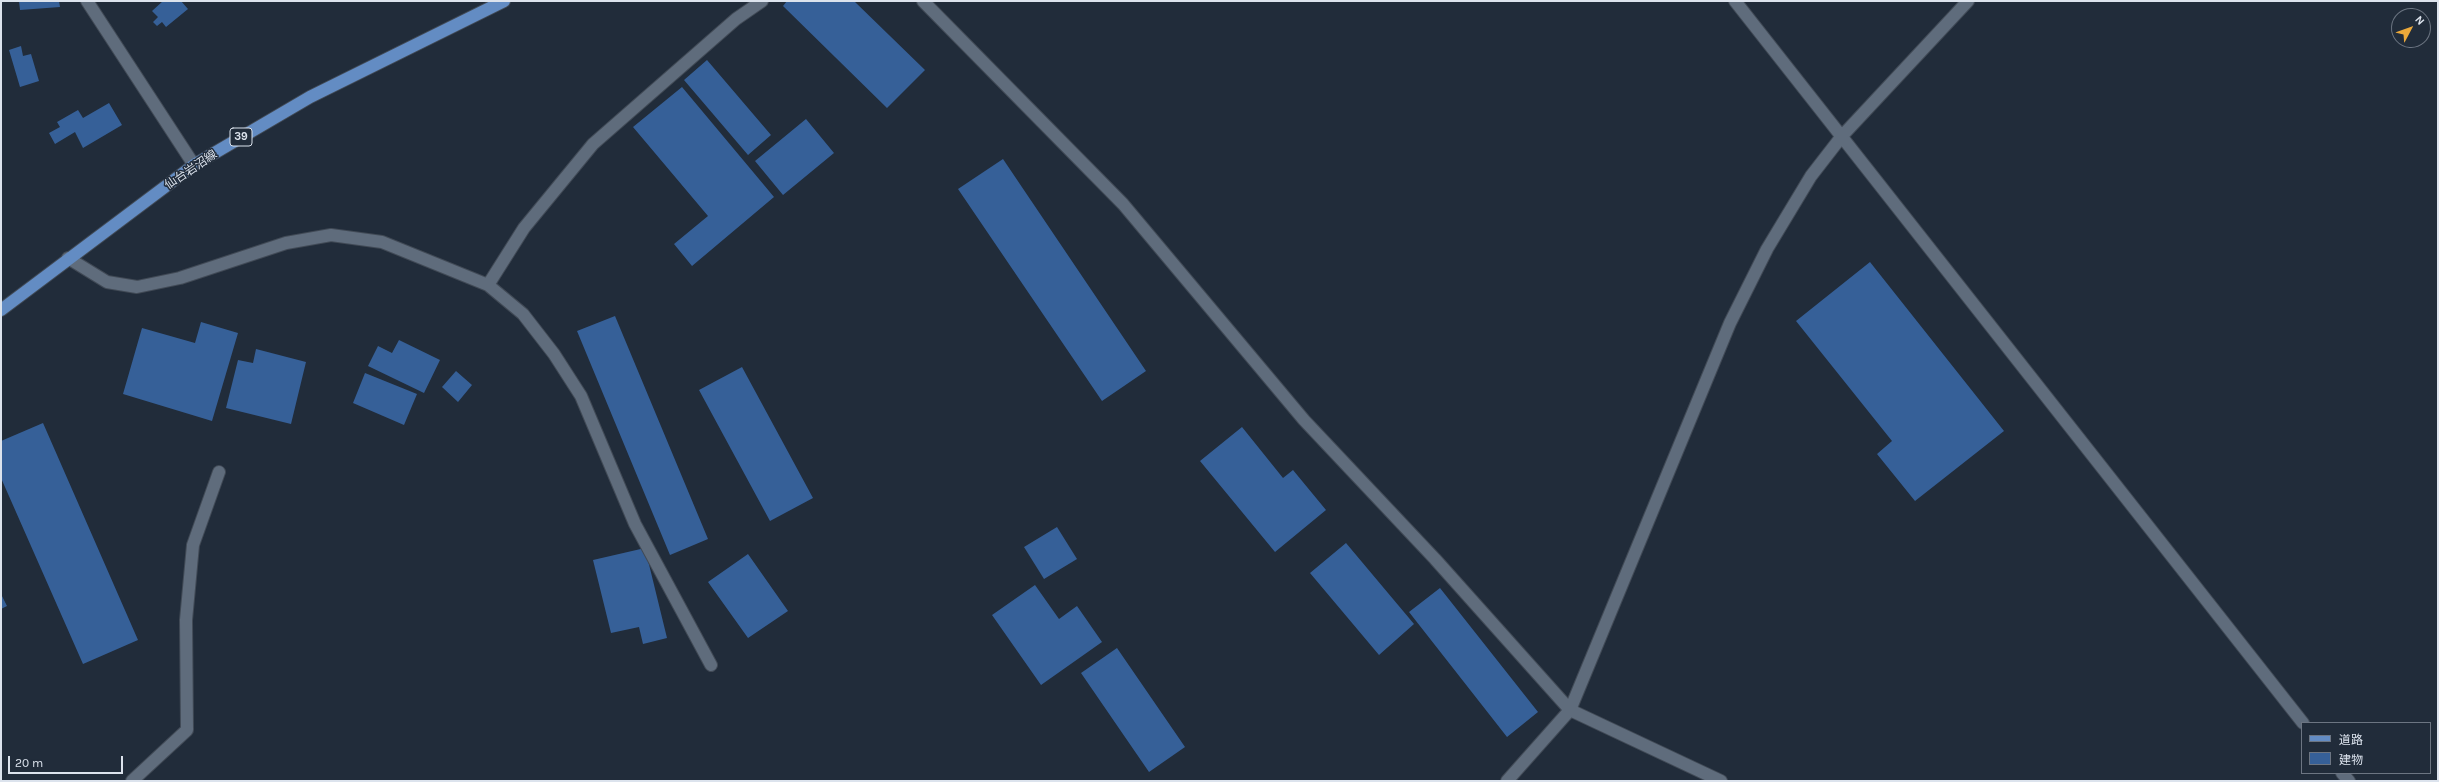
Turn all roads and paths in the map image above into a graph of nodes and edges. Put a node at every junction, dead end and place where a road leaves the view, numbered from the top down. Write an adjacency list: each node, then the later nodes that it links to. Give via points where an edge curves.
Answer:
1 (87, 1): 8 (street)
2 (504, 1): 8 (main road, 仙台岩沼線 / 39, via 310,97)
3 (762, 1): 10 (street, via 736,19 593,144 524,228)
4 (923, 1): 14 (street, via 1123,204 1304,420 1435,559)
5 (1735, 1): 7 (street)
6 (1968, 1): 7 (street)
7 (1842, 136): 14 (street, via 1811,176 1767,249 1730,323); 15 (street)
8 (194, 165): 9 (main road, 仙台岩沼線 / 39)
9 (68, 258): 10 (street, via 108,282 137,287 180,278 286,244 331,235 382,242); 11 (main road, 仙台岩沼線 / 39)
10 (488, 285): 13 (street, via 523,314 554,354 581,396 635,524)
11 (1, 310)
12 (219, 472): 16 (street, via 193,545 186,620 187,730)
13 (711, 665)
14 (1570, 710): 17 (street); 18 (street)
15 (2302, 722)
16 (132, 781)
17 (1507, 781)
18 (1720, 781)

